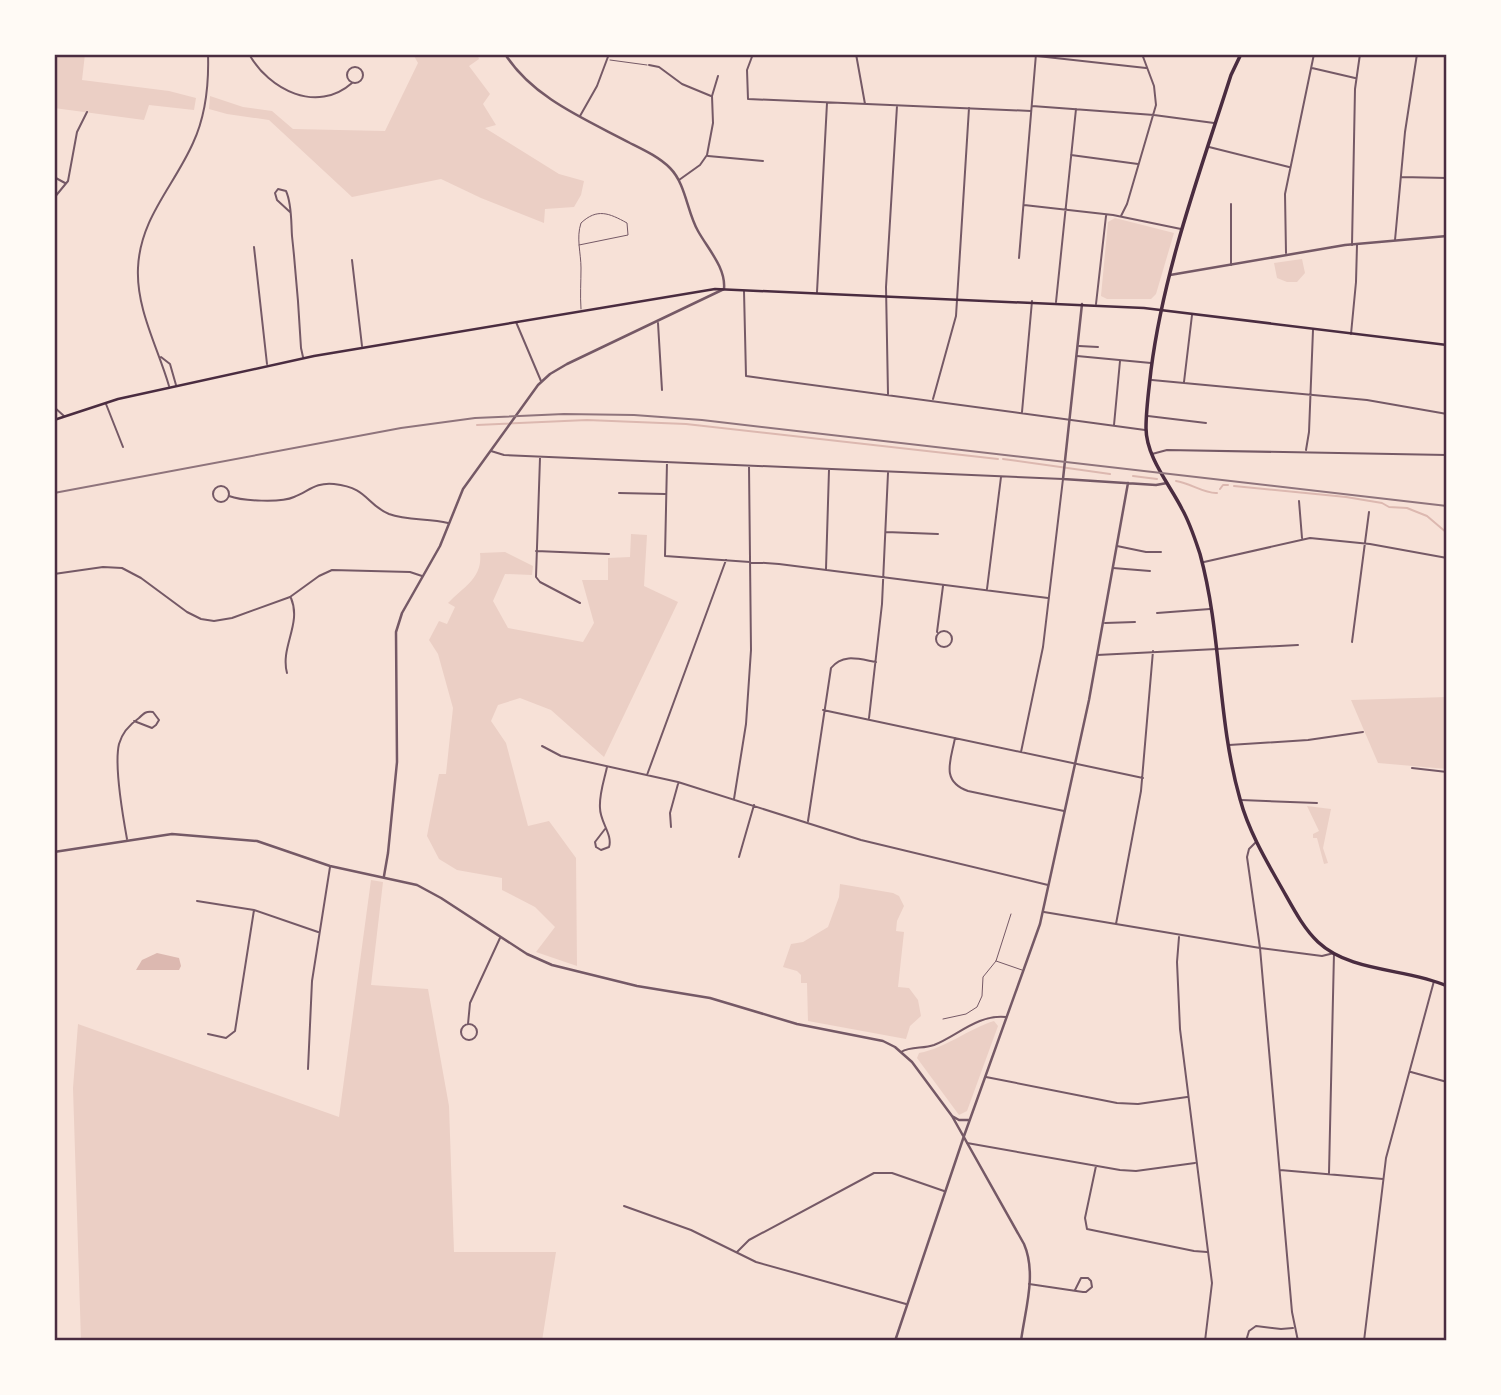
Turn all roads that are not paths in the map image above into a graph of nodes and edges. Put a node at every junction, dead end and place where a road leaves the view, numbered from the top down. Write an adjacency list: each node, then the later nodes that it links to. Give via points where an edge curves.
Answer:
1 (208, 54): 84 (street, via 200,127 149,219 139,254 140,297)
2 (249, 54): 19 (street, via 268,80 298,96 334,94)
3 (505, 54): 30 (street, via 531,85)
4 (609, 54): 13 (street)
5 (753, 54): 21 (street, via 747,70 748,99)
6 (856, 54): 22 (street)
7 (1142, 54): 15 (street)
8 (1241, 54): 31 (main road)
9 (1314, 54): 16 (street)
10 (1360, 54): 18 (street)
11 (1417, 54): 39 (street)
12 (1036, 55): 15 (street); 24 (street)
13 (607, 60): 14 (lane); 30 (street)
14 (649, 65): 20 (street)
15 (1147, 68): 29 (street, via 1156,96)
16 (1311, 68): 18 (street); 37 (street)
17 (718, 76): 20 (street)
18 (1356, 78): 54 (street)
19 (352, 83): 19 (street, via 363,76 355,66 346,75)
20 (712, 96): 34 (street)
21 (827, 102): 22 (street); 65 (street)
22 (865, 104): 23 (street)
23 (897, 105): 25 (street); 66 (street)
24 (1031, 106): 26 (street); 27 (street)
25 (969, 108): 27 (street); 67 (street)
26 (1076, 109): 29 (street); 33 (street)
27 (1031, 111): 45 (street)
28 (87, 112): 42 (street, via 77,132)
29 (1154, 115): 31 (street); 36 (street)
30 (580, 116): 41 (street, via 653,155)
31 (1216, 123): 32 (main road)
32 (1208, 147): 37 (street); 50 (main road)
33 (1070, 155): 36 (street); 46 (street)
34 (707, 156): 35 (street); 41 (street)
35 (763, 162)
36 (1139, 164): 49 (street)
37 (1290, 167): 56 (street, via 1284,202)
38 (54, 177): 42 (street)
39 (1400, 177): 40 (street); 52 (street)
40 (1447, 178)
41 (679, 180): 63 (street, via 693,222 721,270)
42 (66, 184): 43 (street)
43 (54, 198)
44 (1231, 204): 59 (street)
45 (1023, 205): 46 (street); 57 (street)
46 (1065, 210): 48 (street); 69 (street)
47 (290, 212): 47 (street, via 288,194 278,190 276,198); 86 (street)
48 (1106, 215): 49 (street); 71 (street)
49 (1121, 216): 50 (street)
50 (1182, 230): 60 (main road)
51 (1447, 236): 52 (street)
52 (1395, 240): 54 (street)
53 (579, 244): 53 (lane, via 628,235 627,223 596,213 581,223); 73 (lane)
54 (1354, 244): 56 (street); 78 (street)
55 (254, 247): 90 (street)
56 (1286, 255): 59 (street)
57 (1019, 258)
58 (352, 260): 81 (street)
59 (1231, 265): 60 (street)
60 (1169, 275): 72 (main road)
61 (1447, 279): 62 (street)
62 (1446, 285)
63 (724, 289): 64 (main road); 73 (main road); 76 (street)
64 (744, 290): 65 (main road); 97 (street, via 746,376)
65 (817, 292): 66 (main road)
66 (886, 295): 67 (main road); 97 (street)
67 (957, 298): 68 (main road); 99 (street)
68 (1032, 301): 69 (main road); 102 (street)
69 (1056, 302): 70 (main road)
70 (1082, 304): 71 (main road); 79 (street)
71 (1096, 305): 72 (main road)
72 (1160, 309): 74 (main road); 89 (main road)
73 (581, 310): 75 (main road)
74 (1192, 314): 77 (main road); 93 (street)
75 (516, 321): 81 (main road); 92 (street)
76 (657, 322): 92 (street, via 567,364); 96 (street)
77 (1313, 329): 78 (main road); 98 (street)
78 (1351, 334): 80 (main road)
79 (1078, 345): 82 (street); 85 (street)
80 (1447, 345)
81 (363, 347): 86 (main road)
82 (1098, 347)
83 (1105, 353): 87 (street)
84 (160, 356): 94 (street, via 170,364); 95 (street)
85 (1077, 356): 87 (street); 107 (street)
86 (303, 358): 90 (main road)
87 (1105, 359): 88 (street)
88 (1120, 360): 89 (street); 109 (street)
89 (1152, 363): 91 (main road)
90 (267, 366): 94 (main road)
91 (1150, 379): 93 (street); 105 (main road)
92 (542, 382): 112 (street)
93 (1184, 383): 98 (street)
94 (176, 386): 95 (main road)
95 (169, 388): 100 (main road)
96 (662, 390)
97 (888, 394): 99 (street)
98 (1311, 395): 103 (street); 113 (street)
99 (933, 400): 102 (street)
100 (105, 403): 104 (main road); 111 (street)
101 (54, 407): 104 (street)
102 (1022, 414): 107 (street)
103 (1447, 414)
104 (64, 416): 106 (main road)
105 (1147, 416): 108 (street); 110 (main road)
106 (54, 420)
107 (1071, 421): 109 (street); 122 (street)
108 (1206, 423)
109 (1114, 426): 110 (street)
110 (1146, 430): 114 (main road)
111 (122, 447)
112 (491, 451): 116 (street); 130 (street, via 463,489)
113 (1306, 452): 114 (street, via 1167,450); 115 (street)
114 (1152, 454): 123 (main road)
115 (1447, 455)
116 (540, 457): 117 (street); 136 (street)
117 (667, 462): 118 (street); 126 (street)
118 (749, 465): 119 (street); 141 (street)
119 (830, 469): 120 (street); 144 (street)
120 (888, 471): 121 (street); 131 (street)
121 (1001, 476): 122 (street); 150 (street)
122 (1063, 479): 124 (street); 152 (street)
123 (1167, 481): 124 (street); 142 (main road, via 1188,521)
124 (1128, 483): 135 (street)
125 (619, 492): 126 (street)
126 (666, 494): 140 (street, via 664,556)
127 (229, 496): 127 (street, via 220,502 214,492 224,486); 130 (street, via 288,499 313,486 331,484 358,490 391,515)
128 (1299, 501): 133 (street)
129 (1369, 512): 134 (street)
130 (449, 523): 147 (street)
131 (886, 532): 132 (street); 148 (street)
132 (938, 534)
133 (1303, 539): 134 (street); 142 (street)
134 (1364, 544): 139 (street); 159 (street)
135 (1116, 546): 137 (street); 143 (street)
136 (536, 551): 138 (street); 153 (street, via 537,578)
137 (1161, 552)
138 (609, 554)
139 (1447, 558)
140 (726, 559): 141 (street); 178 (street)
141 (750, 561): 144 (street); 181 (street, via 750,677)
142 (1202, 563): 154 (main road)
143 (1113, 568): 145 (street); 156 (street)
144 (825, 569): 148 (street)
145 (1150, 571)
146 (54, 574): 151 (street, via 122,568 207,621 226,620)
147 (423, 576): 151 (street, via 338,569 319,576); 194 (street, via 396,632 397,762)
148 (884, 577): 149 (street); 164 (street)
149 (943, 585): 150 (street); 158 (street)
150 (987, 590): 152 (street)
151 (290, 597): 165 (street, via 295,617 285,656)
152 (1049, 598): 173 (street)
153 (580, 603)
154 (1211, 609): 155 (street); 161 (main road)
155 (1157, 612)
156 (1103, 622): 157 (street); 163 (street)
157 (1135, 622)
158 (937, 635): 158 (street, via 939,646 951,643 949,633)
159 (1352, 642)
160 (1298, 645): 161 (street)
161 (1216, 647): 162 (street); 171 (main road)
162 (1153, 651): 163 (street); 179 (street)
163 (1097, 655): 174 (street)
164 (877, 662): 166 (street, via 845,658 833,664); 167 (street)
165 (287, 673)
166 (823, 710): 167 (street); 186 (street)
167 (869, 719): 170 (street)
168 (134, 721): 168 (street, via 152,728 159,720 151,711); 189 (street, via 118,751)
169 (1363, 732): 171 (street)
170 (955, 738): 173 (street); 185 (street, via 949,774 956,786)
171 (1229, 745): 182 (main road)
172 (542, 746): 175 (street, via 561,756)
173 (1021, 752): 174 (street)
174 (1075, 763): 179 (street); 185 (street)
175 (608, 766): 178 (street); 188 (street, via 600,804)
176 (1412, 768): 177 (street)
177 (1447, 772)
178 (647, 775): 180 (street)
179 (1143, 778): 200 (street)
180 (678, 782): 181 (street); 187 (street)
181 (734, 799): 184 (street)
182 (1240, 800): 183 (street); 190 (main road)
183 (1317, 803)
184 (754, 805): 186 (street); 192 (street)
185 (1065, 811): 195 (street)
186 (808, 822): 195 (street)
187 (671, 827)
188 (606, 829): 188 (street, via 610,845 601,850 594,842)
189 (127, 840): 191 (street); 193 (street, via 172,834 239,838)
190 (1257, 842): 204 (street, via 1247,857); 205 (main road, via 1307,930)
191 (54, 852)
192 (739, 857)
193 (330, 866): 194 (street); 201 (street)
194 (384, 876): 203 (street, via 425,889)
195 (1049, 885): 198 (street)
196 (197, 901): 197 (street)
197 (254, 910): 201 (street); 213 (street, via 235,1031 226,1038)
198 (1043, 912): 200 (street); 207 (street)
199 (1012, 914): 206 (lane)
200 (1116, 926): 202 (street)
201 (319, 932): 215 (street)
202 (1179, 936): 204 (street); 219 (street, via 1178,1008)
203 (501, 937): 212 (street, via 472,996); 214 (street, via 552,965 868,1037)
204 (1260, 948): 205 (street, via 1322,956); 226 (street)
205 (1334, 953): 208 (main road); 227 (street)
206 (996, 961): 207 (lane); 211 (lane, via 983,977 977,1007)
207 (1024, 971): 210 (street)
208 (1434, 981): 209 (main road); 216 (street)
209 (1447, 986)
210 (1007, 1017): 214 (street, via 986,1019 935,1044); 217 (street)
211 (943, 1019)
212 (468, 1024): 212 (street, via 461,1034 473,1040 476,1028)
213 (208, 1034)
214 (901, 1052): 220 (street)
215 (308, 1069)
216 (1409, 1072): 218 (street); 228 (street)
217 (984, 1076): 219 (street, via 1123,1104); 221 (street)
218 (1447, 1082)
219 (1188, 1097): 224 (street)
220 (952, 1116): 221 (street); 222 (street)
221 (970, 1119): 222 (street)
222 (964, 1136): 223 (street); 229 (street)
223 (967, 1143): 225 (street); 233 (street, via 1027,1250)
224 (1196, 1163): 225 (street, via 1131,1171); 231 (street)
225 (1097, 1166): 231 (street, via 1085,1218 1087,1229)
226 (1279, 1170): 227 (street); 236 (street)
227 (1329, 1173): 228 (street)
228 (1384, 1179): 242 (street)
229 (945, 1191): 232 (street, via 892,1173 874,1173 749,1240); 235 (street)
230 (624, 1206): 232 (street, via 691,1230)
231 (1208, 1252): 239 (street, via 1212,1297)
232 (736, 1253): 235 (street)
233 (1029, 1283): 234 (street); 238 (street)
234 (1075, 1290): 234 (street, via 1081,1278 1091,1282 1089,1291)
235 (907, 1305): 237 (street)
236 (1294, 1328): 240 (street, via 1256,1326); 241 (street)
237 (895, 1341)
238 (1021, 1341)
239 (1205, 1341)
240 (1246, 1341)
241 (1298, 1341)
242 (1364, 1341)

